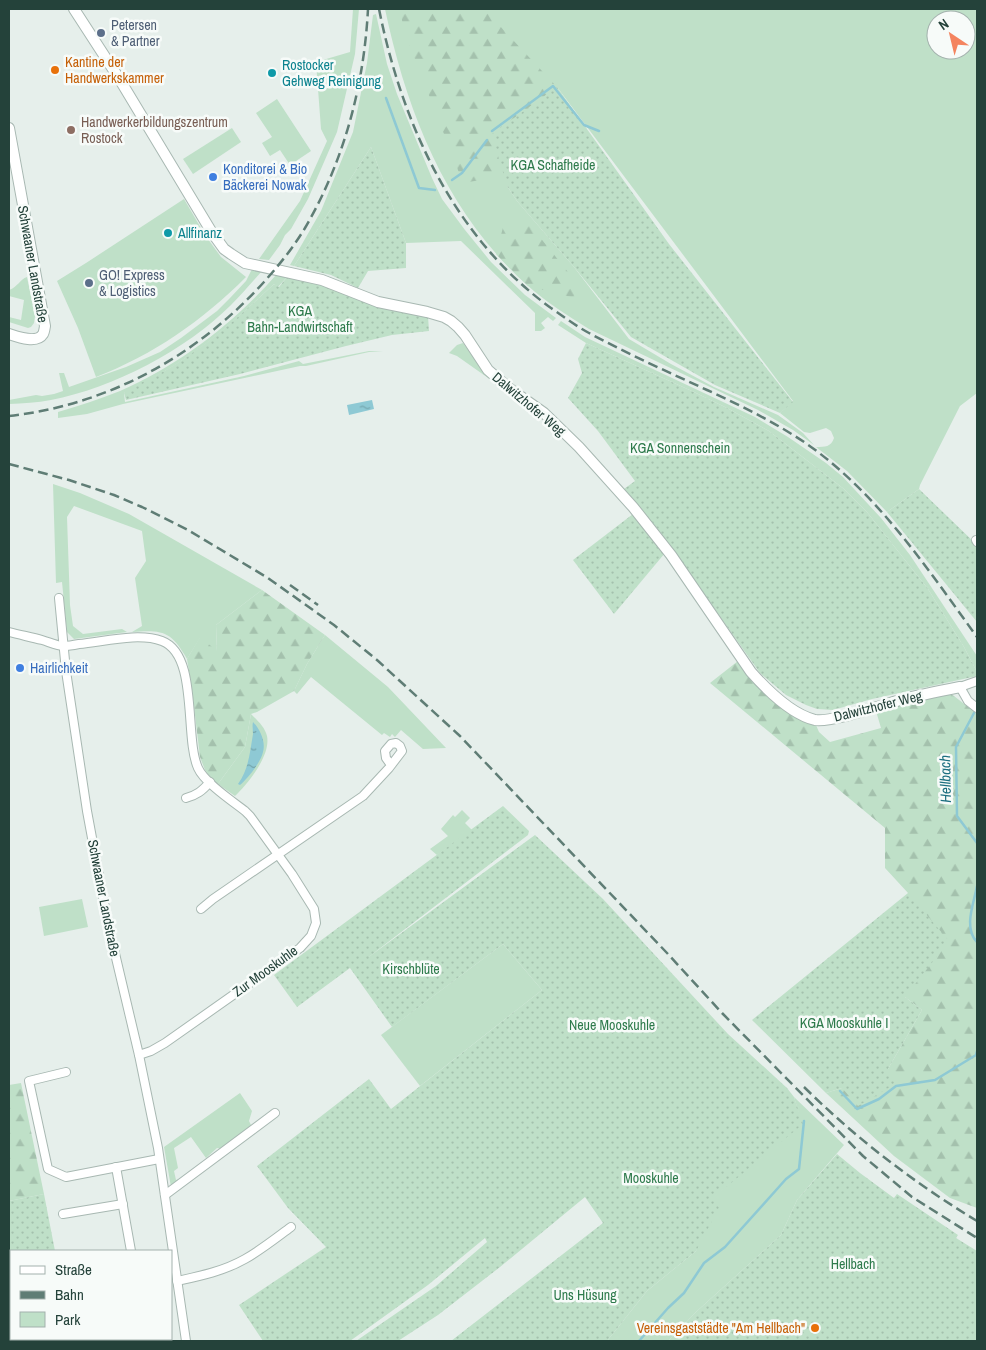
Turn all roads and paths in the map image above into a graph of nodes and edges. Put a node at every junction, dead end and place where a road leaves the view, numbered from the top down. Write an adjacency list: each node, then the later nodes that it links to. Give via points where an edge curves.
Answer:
1 (74, 9): 8 (street, Dalwitzhofer Weg, via 224,248 245,262 322,280 378,302 427,312 451,321 465,335 488,370 544,413 628,501 671,554 751,672 777,698 817,721)
2 (9, 128): 3 (street, Schwaaner Landstraße, via 45,326 39,338)
3 (9, 334)
4 (59, 598): 6 (street, Schwaaner Landstraße)
5 (9, 632): 6 (street)
6 (63, 646): 11 (street, Zur Mooskuhle, via 141,638 166,643 181,661 188,691 195,760 200,773); 15 (street, Schwaaner Landstraße, via 87,811)
7 (977, 681): 8 (street, Dalwitzhofer Weg)
8 (960, 687): 9 (street)
9 (977, 708)
10 (391, 765): 13 (street, via 363,796)
11 (210, 782): 12 (street, via 196,795); 13 (street, Zur Mooskuhle, via 245,811)
12 (186, 798)
13 (277, 854): 14 (street); 15 (street, Zur Mooskuhle, via 314,909 316,923 311,936 300,948 165,1043)
14 (201, 908)
15 (139, 1055): 18 (street, Schwaaner Landstraße)
16 (66, 1072): 19 (street, via 29,1081 48,1169 66,1177)
17 (275, 1113): 20 (street)
18 (159, 1159): 19 (street); 20 (street, Schwaaner Landstraße)
19 (116, 1167): 21 (street)
20 (165, 1195): 25 (street, Schwaaner Landstraße)
21 (122, 1204): 22 (street); 24 (street)
22 (63, 1214)
23 (291, 1227): 25 (street, via 245,1259 205,1275)
24 (131, 1250)
25 (177, 1281): 26 (street, Schwaaner Landstraße)
26 (186, 1341)

